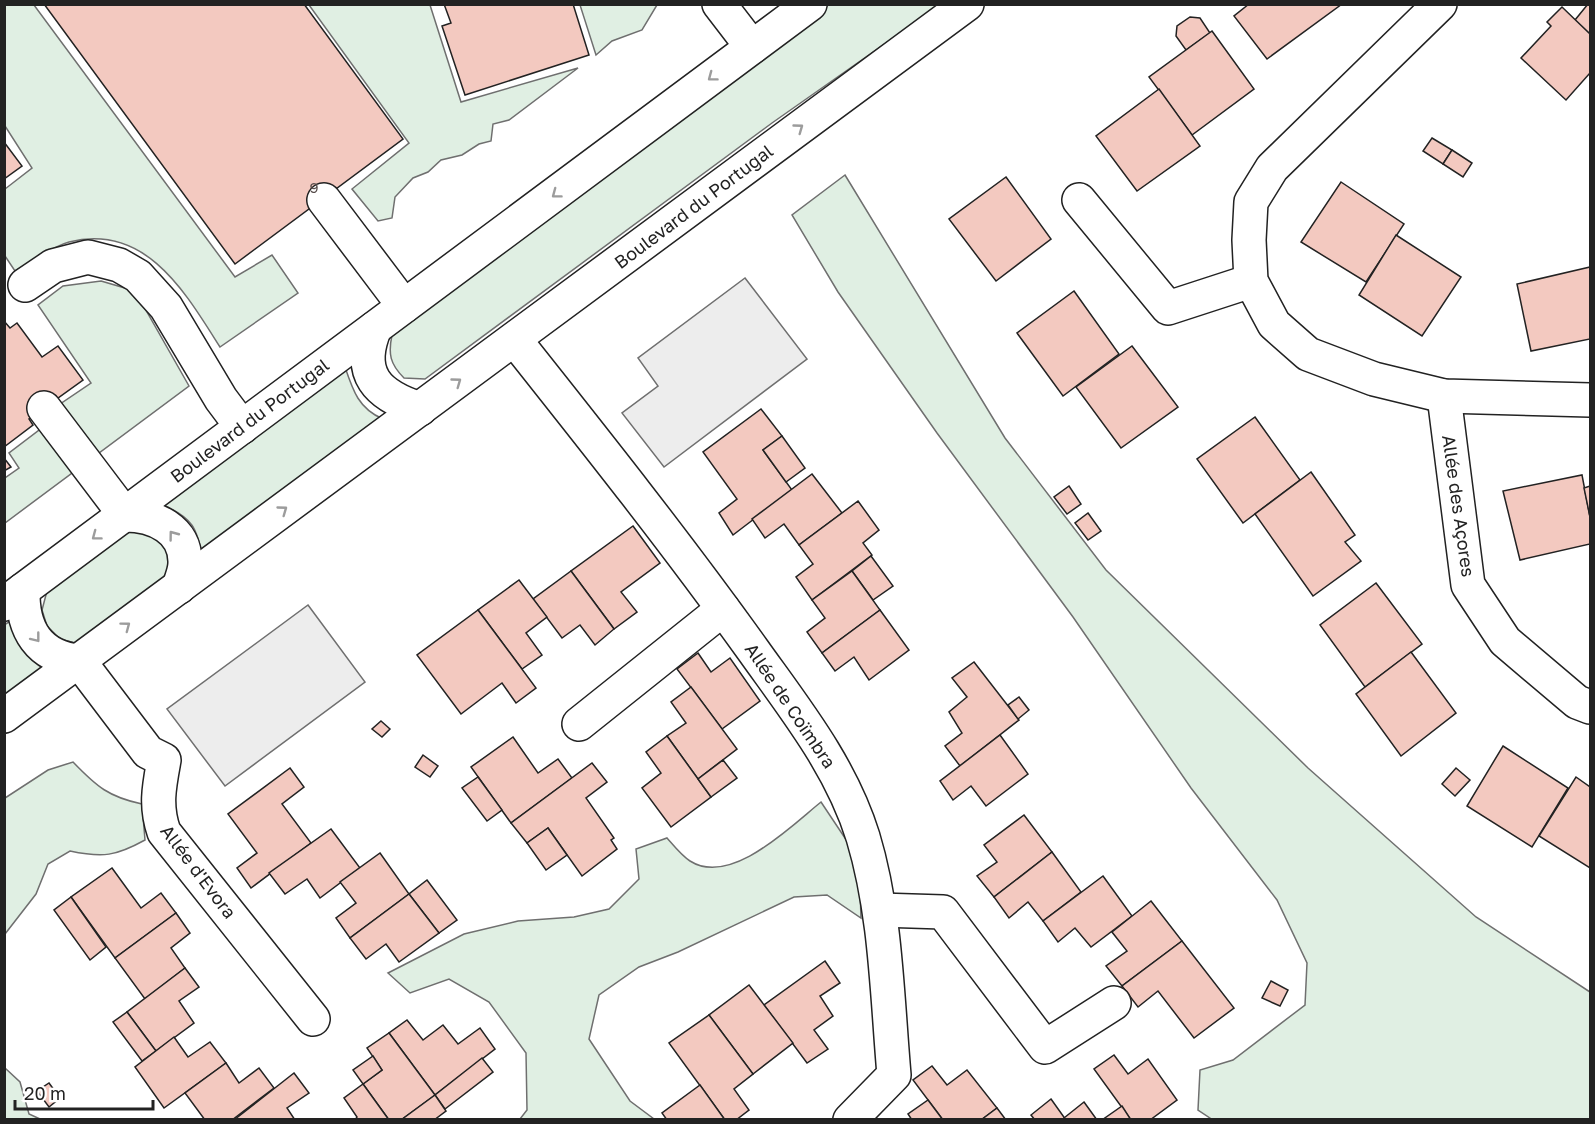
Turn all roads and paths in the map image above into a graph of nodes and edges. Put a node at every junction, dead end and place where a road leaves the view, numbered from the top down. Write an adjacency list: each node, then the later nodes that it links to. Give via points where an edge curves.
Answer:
1 (719, 4): 5 (street)
2 (810, 4): 5 (street, Boulevard du Portugal)
3 (968, 4): 12 (street, Boulevard du Portugal, one-way to 3)
4 (1435, 6): 8 (street, via 1272,168 1251,202)
5 (752, 47): 10 (street, Boulevard du Portugal, one-way to 10)
6 (324, 200): 10 (street)
7 (1079, 200): 8 (street, via 1168,308)
8 (1251, 281): 13 (street, via 1274,324 1308,354 1374,379)
9 (25, 285): 17 (street, via 53,266 88,257 119,265 138,276 166,307)
10 (404, 306): 11 (street, Boulevard du Portugal)
11 (375, 328): 16 (street, via 368,346 368,364 374,381 386,395); 17 (street, Boulevard du Portugal)
12 (516, 340): 16 (street, Boulevard du Portugal, one-way to 12); 21 (street, Allée de Coïmbra)
13 (1444, 396): 14 (street); 23 (street, Allée des Açores, via 1468,585 1505,641 1577,702)
14 (1590, 400)
15 (44, 408): 18 (street)
16 (420, 409): 19 (street, Boulevard du Portugal, one-way to 16)
17 (242, 427): 18 (street, Boulevard du Portugal)
18 (125, 515): 19 (street, one-way to 18, via 185,564 175,533 144,515); 20 (street, Boulevard du Portugal, one-way to 20)
19 (179, 587): 22 (street, Boulevard du Portugal, one-way to 19)
20 (14, 597): 22 (street, Boulevard du Portugal, one-way to 22, via 35,639 61,659)
21 (723, 609): 25 (street); 26 (street, Allée de Coïmbra, via 817,740 848,796 863,836)
22 (79, 661): 24 (street, Boulevard du Portugal); 28 (street, Allée d'Evora, via 148,752 164,760 157,794 157,812 164,832)
23 (1590, 707)
24 (4, 716)
25 (579, 724)
26 (880, 910): 27 (street, via 943,912 1046,1047); 29 (street, Allée de Coïmbra, via 894,1075)
27 (1114, 1003)
28 (313, 1019)
29 (850, 1119)

